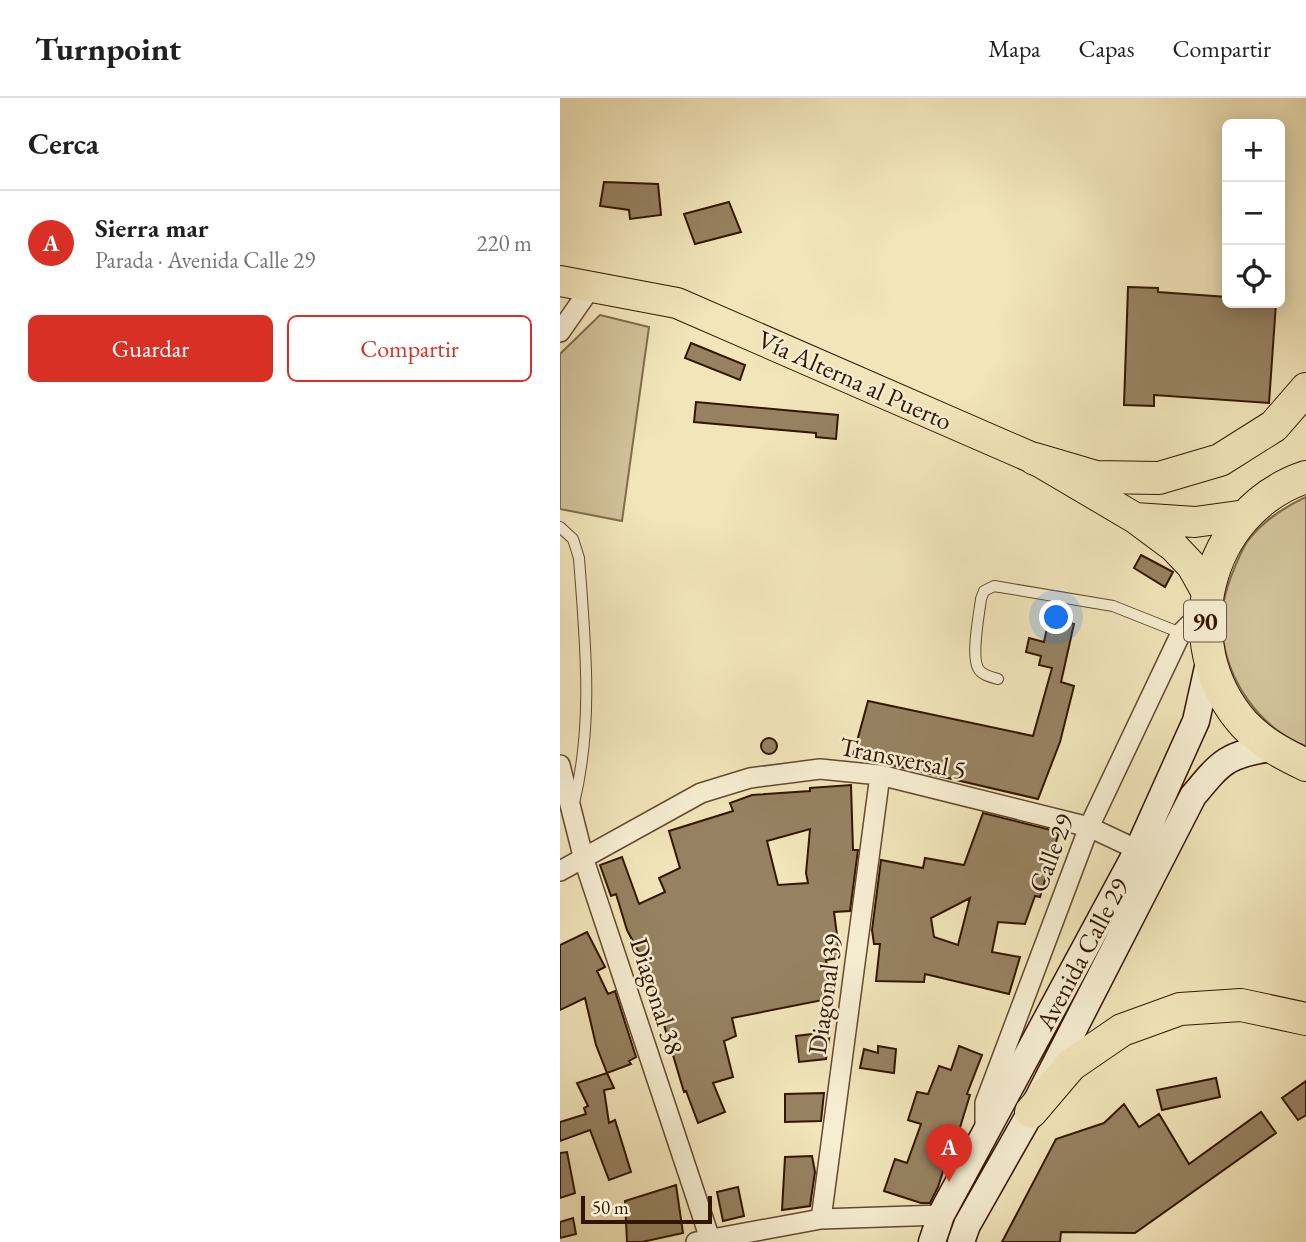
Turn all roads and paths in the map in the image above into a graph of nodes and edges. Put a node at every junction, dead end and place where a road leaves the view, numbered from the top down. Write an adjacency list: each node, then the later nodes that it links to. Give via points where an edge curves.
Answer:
1 (560, 281): 2 (main road, Vía Alterna al Puerto)
2 (592, 286): 3 (street); 6 (main road, Vía Alterna al Puerto, via 677,303)
3 (560, 332)
4 (1306, 389): 6 (highway, via 1274,426 1220,460 1159,478 1096,477)
5 (1306, 457): 7 (highway, 90)
6 (1035, 459): 9 (main road, Vía Alterna al Puerto)
7 (1296, 480): 8 (highway, 90)
8 (1246, 515): 9 (main road, Vía Alterna al Puerto, via 1195,522); 11 (highway, 90, via 1221,552)
9 (1135, 518): 11 (main road, Vía Alterna al Puerto, via 1192,566)
10 (560, 527): 19 (lane, via 573,540 579,558 588,685)
11 (1206, 601): 12 (street, Calle 29); 13 (highway, 90)
12 (1181, 633): 14 (lane, via 1113,606 994,586 984,591 981,599 976,657 983,674); 20 (street, Calle 29)
13 (1210, 658): 15 (highway, 90, via 1223,693 1244,723); 21 (main road, Avenida Calle 29, via 1196,721)
14 (998, 679)
15 (1272, 748): 17 (highway, 90); 25 (main road, Avenida Calle 29, via 1221,763 1193,796)
16 (560, 765): 19 (street, Diagonal 38)
17 (1306, 765)
18 (880, 775): 20 (street, Transversal 5); 22 (street, Transversal 5, via 820,769 750,778 701,793); 28 (street, Diagonal 39)
19 (572, 814): 22 (street, Diagonal 38)
20 (1089, 827): 21 (street, Transversal 5); 26 (street, Calle 29, via 985,1103)
21 (1138, 850): 26 (main road, Avenida Calle 29)
22 (584, 860): 23 (street, Transversal 5); 29 (street, Diagonal 38)
23 (560, 871)
24 (1306, 1019): 25 (highway, via 1241,1005 1180,1009 1122,1030 1071,1065)
25 (1031, 1112): 31 (main road, Avenida Calle 29)
26 (986, 1133): 27 (main road, Avenida Calle 29)
27 (942, 1215): 28 (street); 30 (main road, Avenida Calle 29)
28 (821, 1219): 29 (street)
29 (706, 1241)
30 (932, 1242)
31 (961, 1242)

